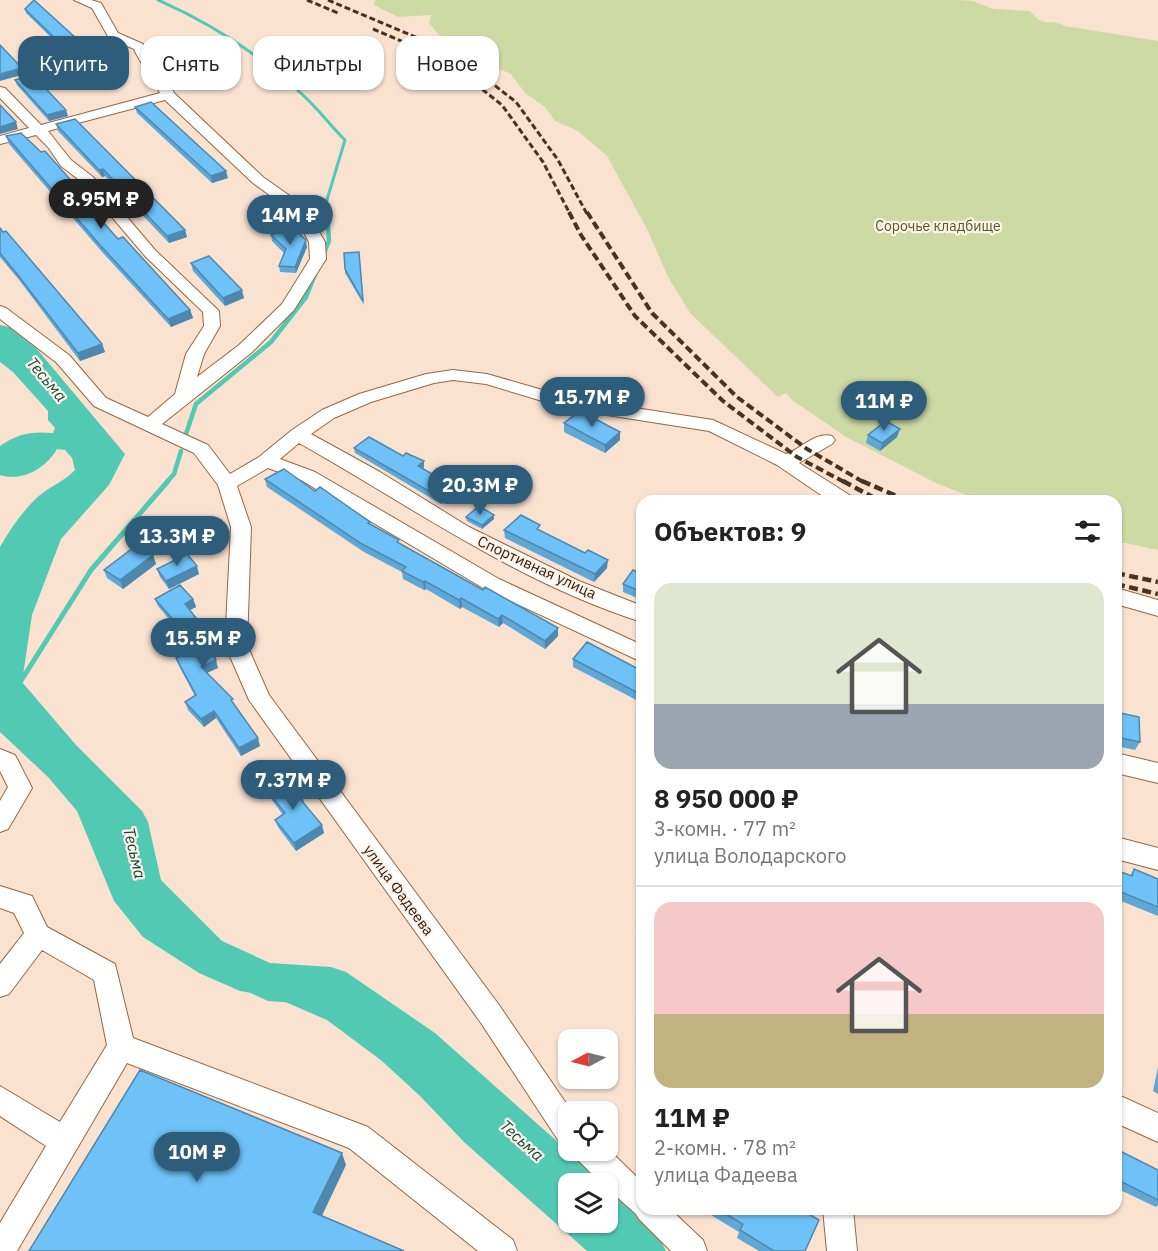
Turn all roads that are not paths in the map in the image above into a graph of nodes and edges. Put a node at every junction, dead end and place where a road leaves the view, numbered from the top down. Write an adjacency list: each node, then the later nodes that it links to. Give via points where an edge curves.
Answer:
1 (80, 0): 3 (street, via 97,6 113,35 139,47)
2 (0, 91): 4 (street)
3 (168, 95): 4 (street); 7 (street, via 258,180 299,209 317,243 318,259 288,307 245,350)
4 (38, 129): 5 (street); 7 (street, via 115,209 150,253 211,311 212,326 195,354)
5 (0, 140)
6 (0, 311): 8 (street, улица Фадеева, via 63,359 100,402)
7 (183, 396): 8 (street)
8 (151, 424): 13 (street, улица Фадеева, via 201,449)
9 (298, 434): 11 (street); 12 (street, via 328,414 365,398 453,375 487,379 569,403 713,426); 17 (street, Спортивная улица, via 462,532 572,586)
10 (825, 440): 12 (street)
11 (266, 461): 13 (street); 18 (street, via 308,476 492,585)
12 (784, 461): 14 (street)
13 (227, 484): 31 (street, улица Фадеева, via 241,527 236,645 260,700 490,1014)
14 (834, 495)
15 (1122, 598): 16 (street)
16 (1158, 608)
17 (636, 612)
18 (636, 651)
19 (0, 758): 22 (street, via 7,762 20,788)
20 (1122, 764): 21 (street)
21 (1158, 773)
22 (0, 822)
23 (1122, 850): 24 (street)
24 (1158, 860)
25 (0, 897): 26 (street, via 23,904)
26 (38, 936): 27 (street); 28 (street, via 106,973)
27 (0, 985)
28 (121, 1047): 33 (street); 39 (street, via 358,1137)
29 (0, 1100): 33 (street)
30 (1122, 1111): 32 (street)
31 (558, 1115)
32 (1158, 1128)
33 (65, 1142): 38 (street)
34 (599, 1161): 35 (street)
35 (636, 1196)
36 (655, 1215): 40 (street)
37 (839, 1215): 41 (street)
38 (0, 1251)
39 (502, 1251)
40 (692, 1251)
41 (842, 1251)

